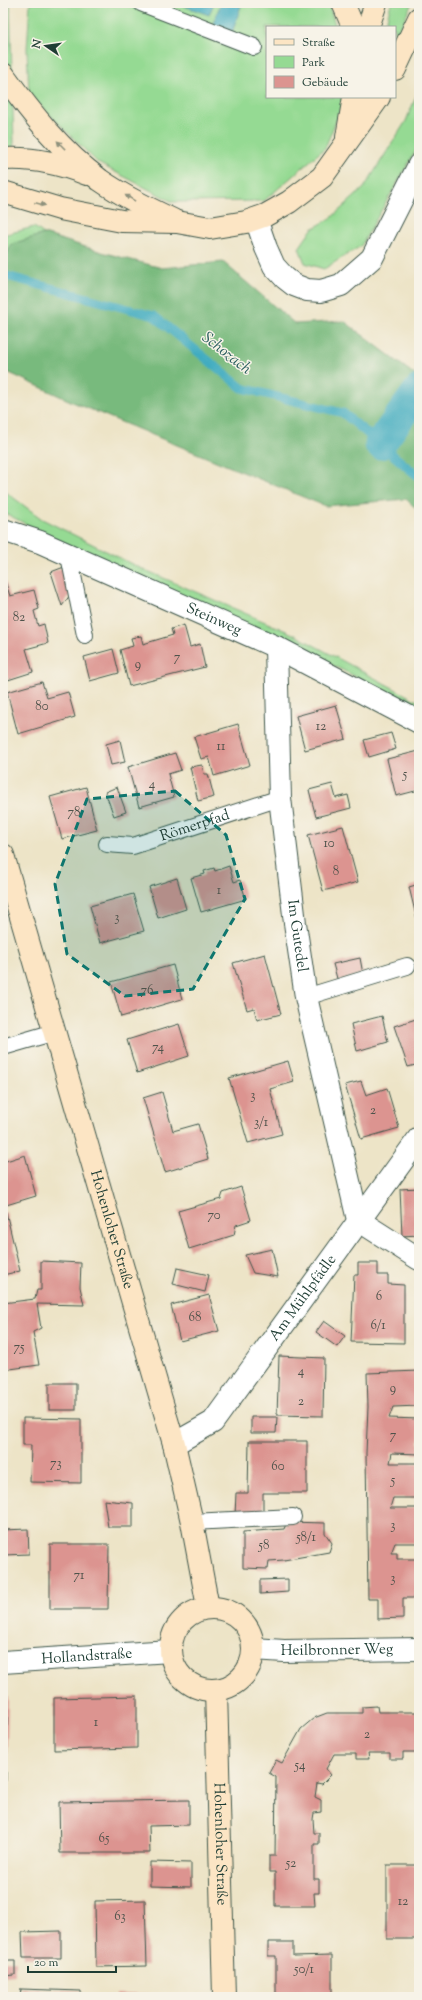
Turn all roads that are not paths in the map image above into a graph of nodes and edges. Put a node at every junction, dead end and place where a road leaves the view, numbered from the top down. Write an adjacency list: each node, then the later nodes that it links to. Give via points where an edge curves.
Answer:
1 (141, 3): 7 (lane)
2 (343, 3): 5 (street)
3 (376, 3): 6 (street)
4 (419, 18): 8 (street)
5 (353, 26)
6 (368, 26)
7 (254, 47)
8 (396, 67)
9 (3, 74): 15 (street, one-way to 9, via 54,138)
10 (354, 98): 12 (street)
11 (378, 98): 12 (street)
12 (347, 141): 17 (street, via 322,176 290,202)
13 (3, 159): 15 (street, via 43,160 70,167)
14 (419, 165): 17 (street, via 372,258 341,285 321,291 307,290 284,278 274,266)
15 (101, 180): 18 (street, one-way to 15)
16 (3, 192): 18 (street, one-way to 18, via 91,216 122,221)
17 (256, 219): 18 (street, via 210,228)
18 (177, 222)
19 (3, 530): 20 (street, Steinweg, via 40,542)
20 (69, 556): 21 (lane); 22 (street, Steinweg)
21 (85, 634)
22 (276, 647): 23 (street, Steinweg); 24 (street, Im Gutedel)
23 (419, 722)
24 (280, 798): 25 (lane, Römerpfad, via 133,846); 28 (street, Im Gutedel)
25 (108, 844)
26 (3, 855): 29 (street, Hohenloher Straße)
27 (407, 966): 28 (lane)
28 (306, 997): 32 (street, Im Gutedel)
29 (55, 1032): 30 (lane); 34 (street, Hohenloher Straße)
30 (3, 1047)
31 (419, 1138): 32 (street, Am Mühlpfädle)
32 (358, 1220): 33 (street); 34 (street, Am Mühlpfädle, via 213,1422)
33 (419, 1259)
34 (174, 1444): 36 (street, Hohenloher Straße)
35 (293, 1517): 36 (lane)
36 (192, 1522): 37 (street, Hohenloher Straße)
37 (208, 1607): 38 (street, via 226,1609 241,1618 251,1632); 40 (street, via 188,1614 175,1630)
38 (254, 1649): 39 (street, Heilbronner Weg); 42 (street, via 249,1669 236,1684)
39 (419, 1649)
40 (170, 1651): 41 (street, Hollandstraße); 42 (street, via 175,1667 185,1680 200,1689)
41 (3, 1662)
42 (216, 1690): 43 (street, Hohenloher Straße)
43 (224, 1997)

